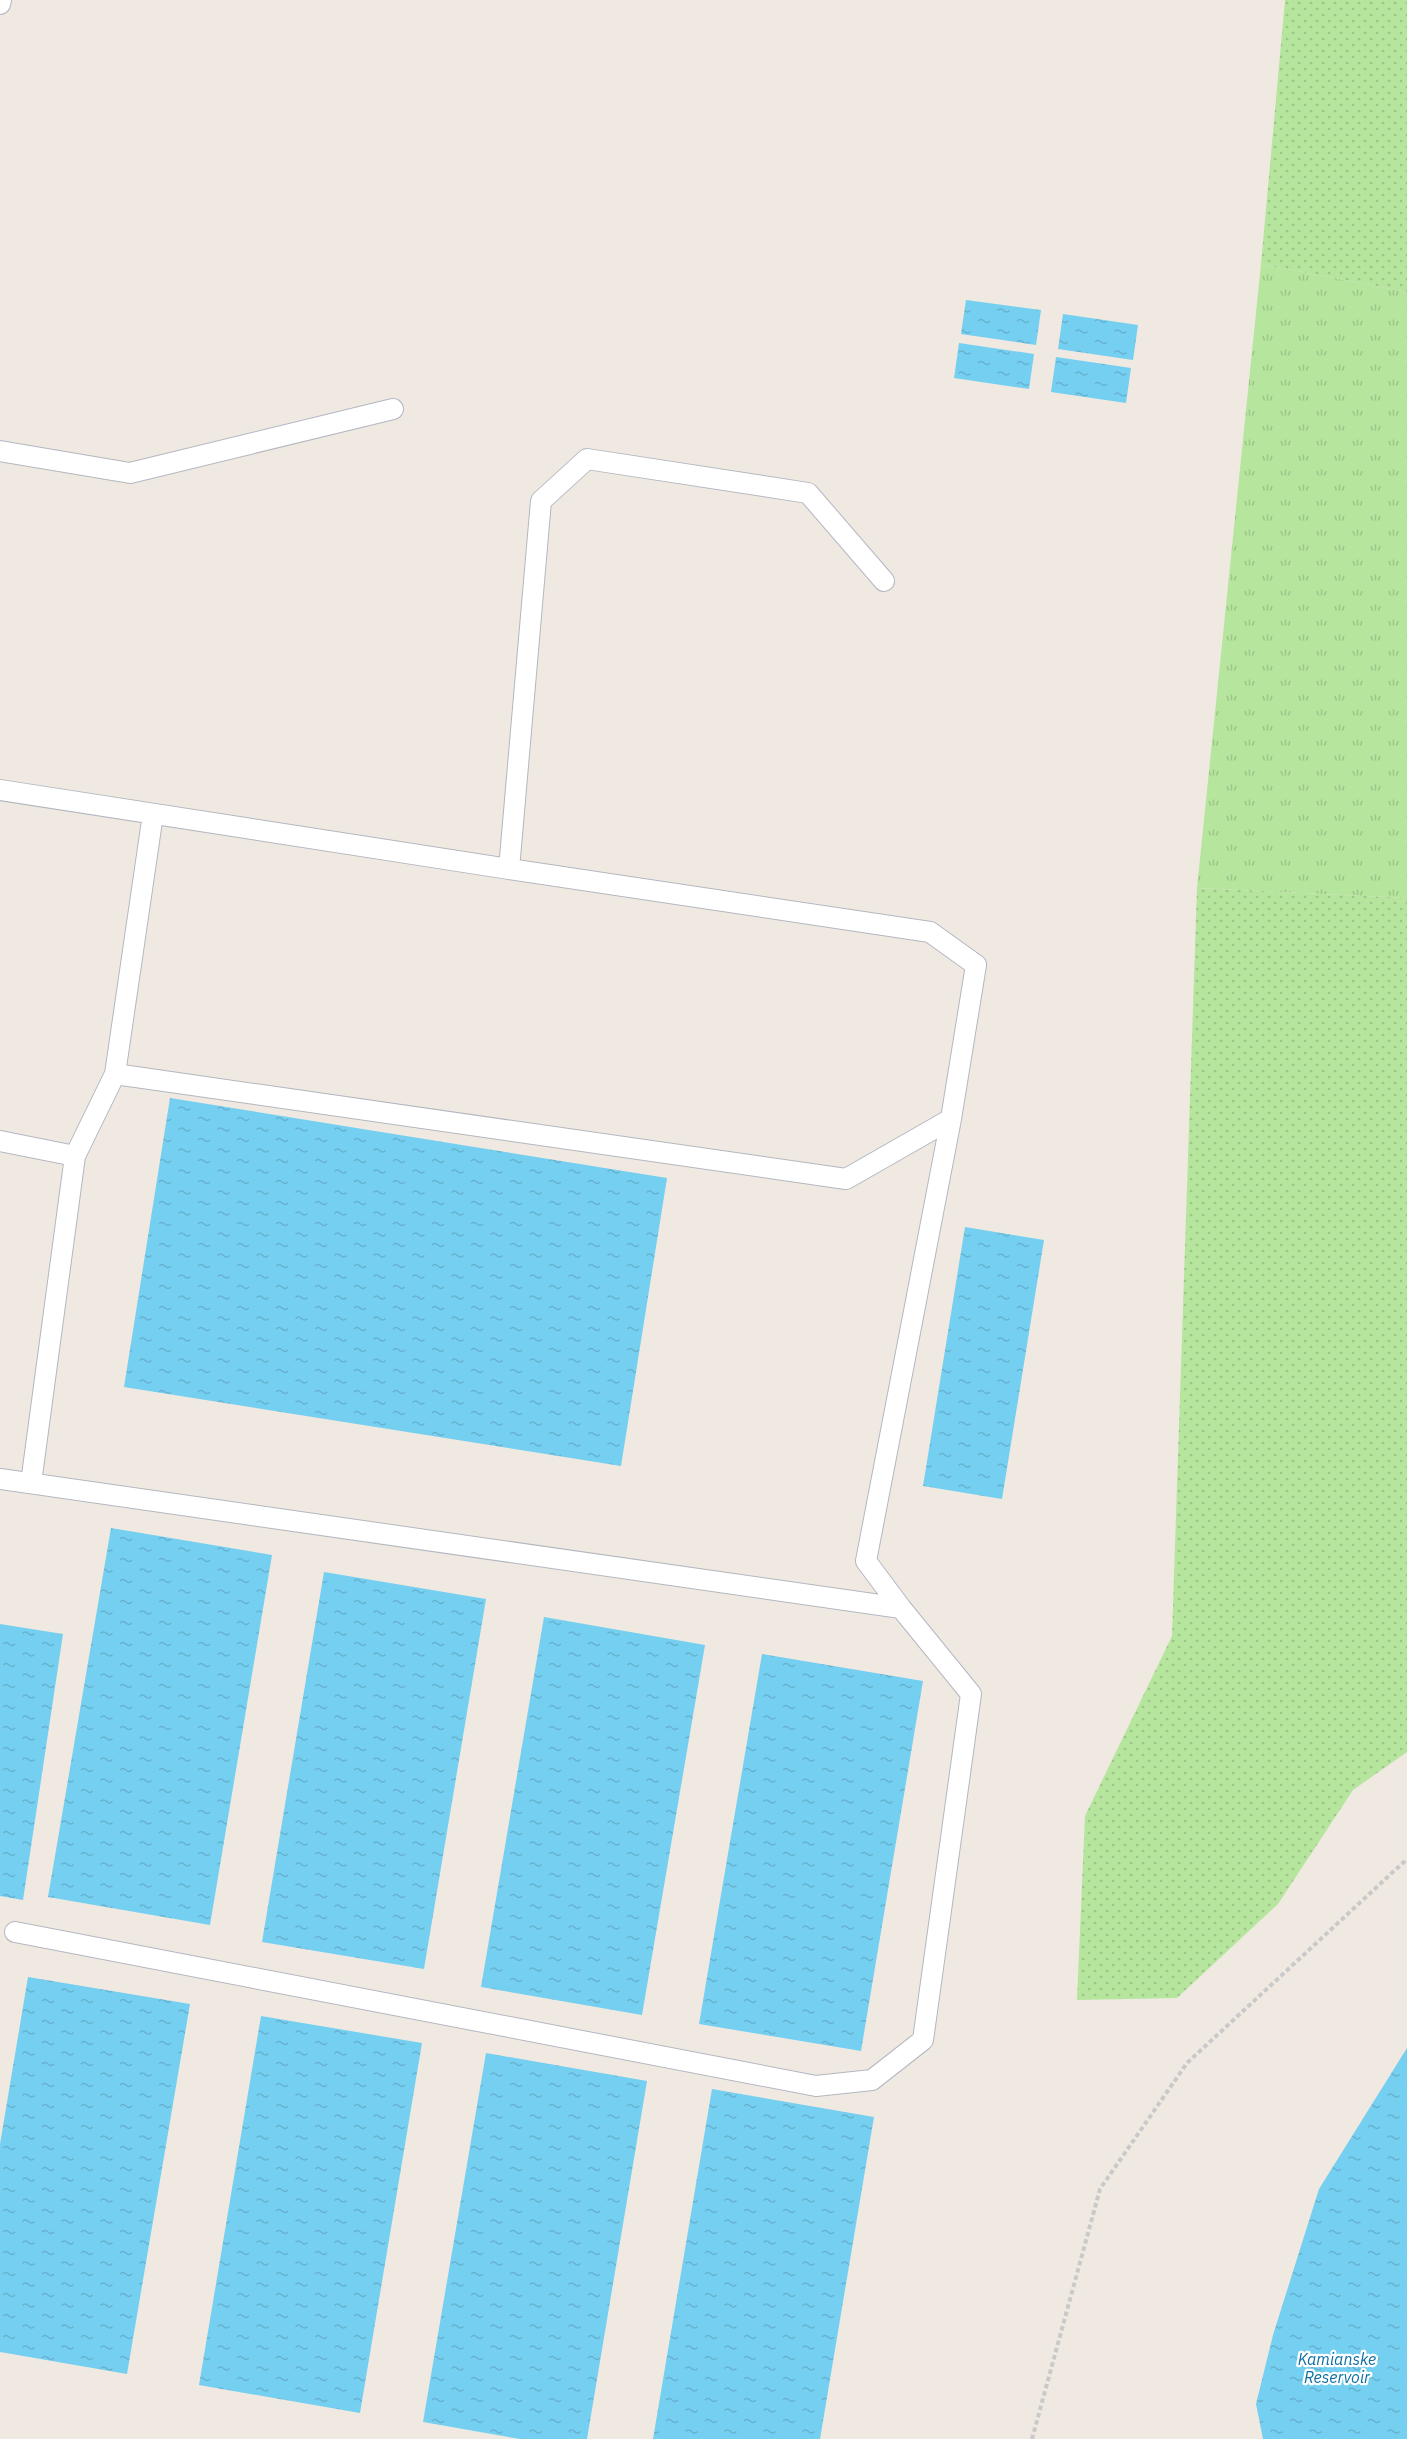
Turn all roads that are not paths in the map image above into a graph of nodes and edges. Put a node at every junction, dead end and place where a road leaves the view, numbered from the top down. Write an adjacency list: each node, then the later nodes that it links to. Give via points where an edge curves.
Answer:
1 (393, 409): 2 (lane, via 130,473)
2 (0, 451)
3 (884, 581): 6 (lane, via 808,493 587,459 541,501)
4 (0, 790): 5 (lane)
5 (153, 814): 6 (lane); 7 (lane)
6 (509, 869): 8 (lane, via 930,932 976,965)
7 (115, 1074): 8 (lane, via 846,1179); 10 (lane)
8 (951, 1119): 13 (lane, via 866,1561)
9 (0, 1141): 10 (lane)
10 (75, 1156): 12 (lane)
11 (0, 1479): 12 (lane)
12 (31, 1483): 13 (lane)
13 (901, 1608): 14 (lane, via 971,1694 923,2040 872,2079 816,2086)
14 (15, 1932)

